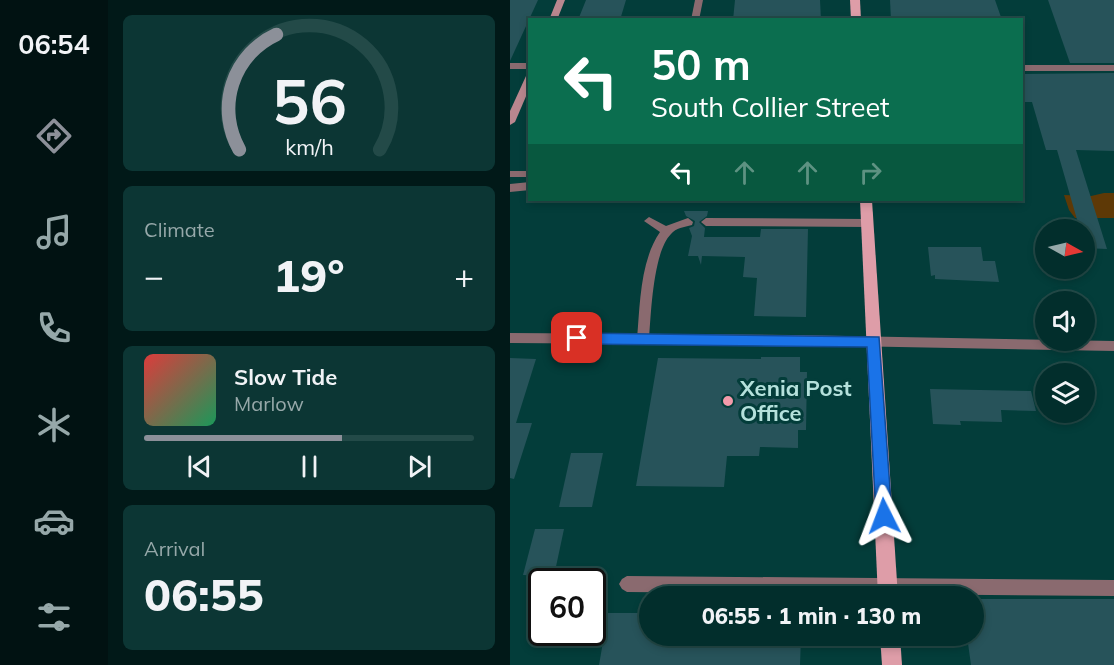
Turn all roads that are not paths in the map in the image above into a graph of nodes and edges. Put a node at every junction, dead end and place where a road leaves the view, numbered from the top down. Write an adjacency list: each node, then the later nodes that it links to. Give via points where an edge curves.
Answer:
1 (561, 0): 4 (main road)
2 (699, 0): 5 (street)
3 (855, 0): 6 (main road)
4 (554, 18)
5 (695, 18)
6 (856, 18)
7 (510, 66): 8 (street)
8 (528, 66)
9 (1023, 68): 10 (street)
10 (1114, 68)
11 (528, 81): 12 (main road)
12 (510, 122)
13 (510, 174): 14 (street)
14 (528, 174)
15 (528, 186): 16 (street)
16 (510, 188)
17 (866, 201): 21 (main road)
18 (649, 221): 22 (street)
19 (688, 222): 22 (street)
20 (706, 222): 21 (street)
21 (867, 223): 25 (main road)
22 (666, 231): 24 (street, via 658,243)
23 (510, 338): 24 (street)
24 (643, 339): 25 (street)
25 (874, 341): 26 (street); 29 (main road)
26 (1114, 346)
27 (627, 584): 28 (street)
28 (692, 586)
29 (888, 586)
30 (1114, 588): 31 (street)
31 (984, 590)
32 (891, 646): 33 (main road)
33 (892, 665)

